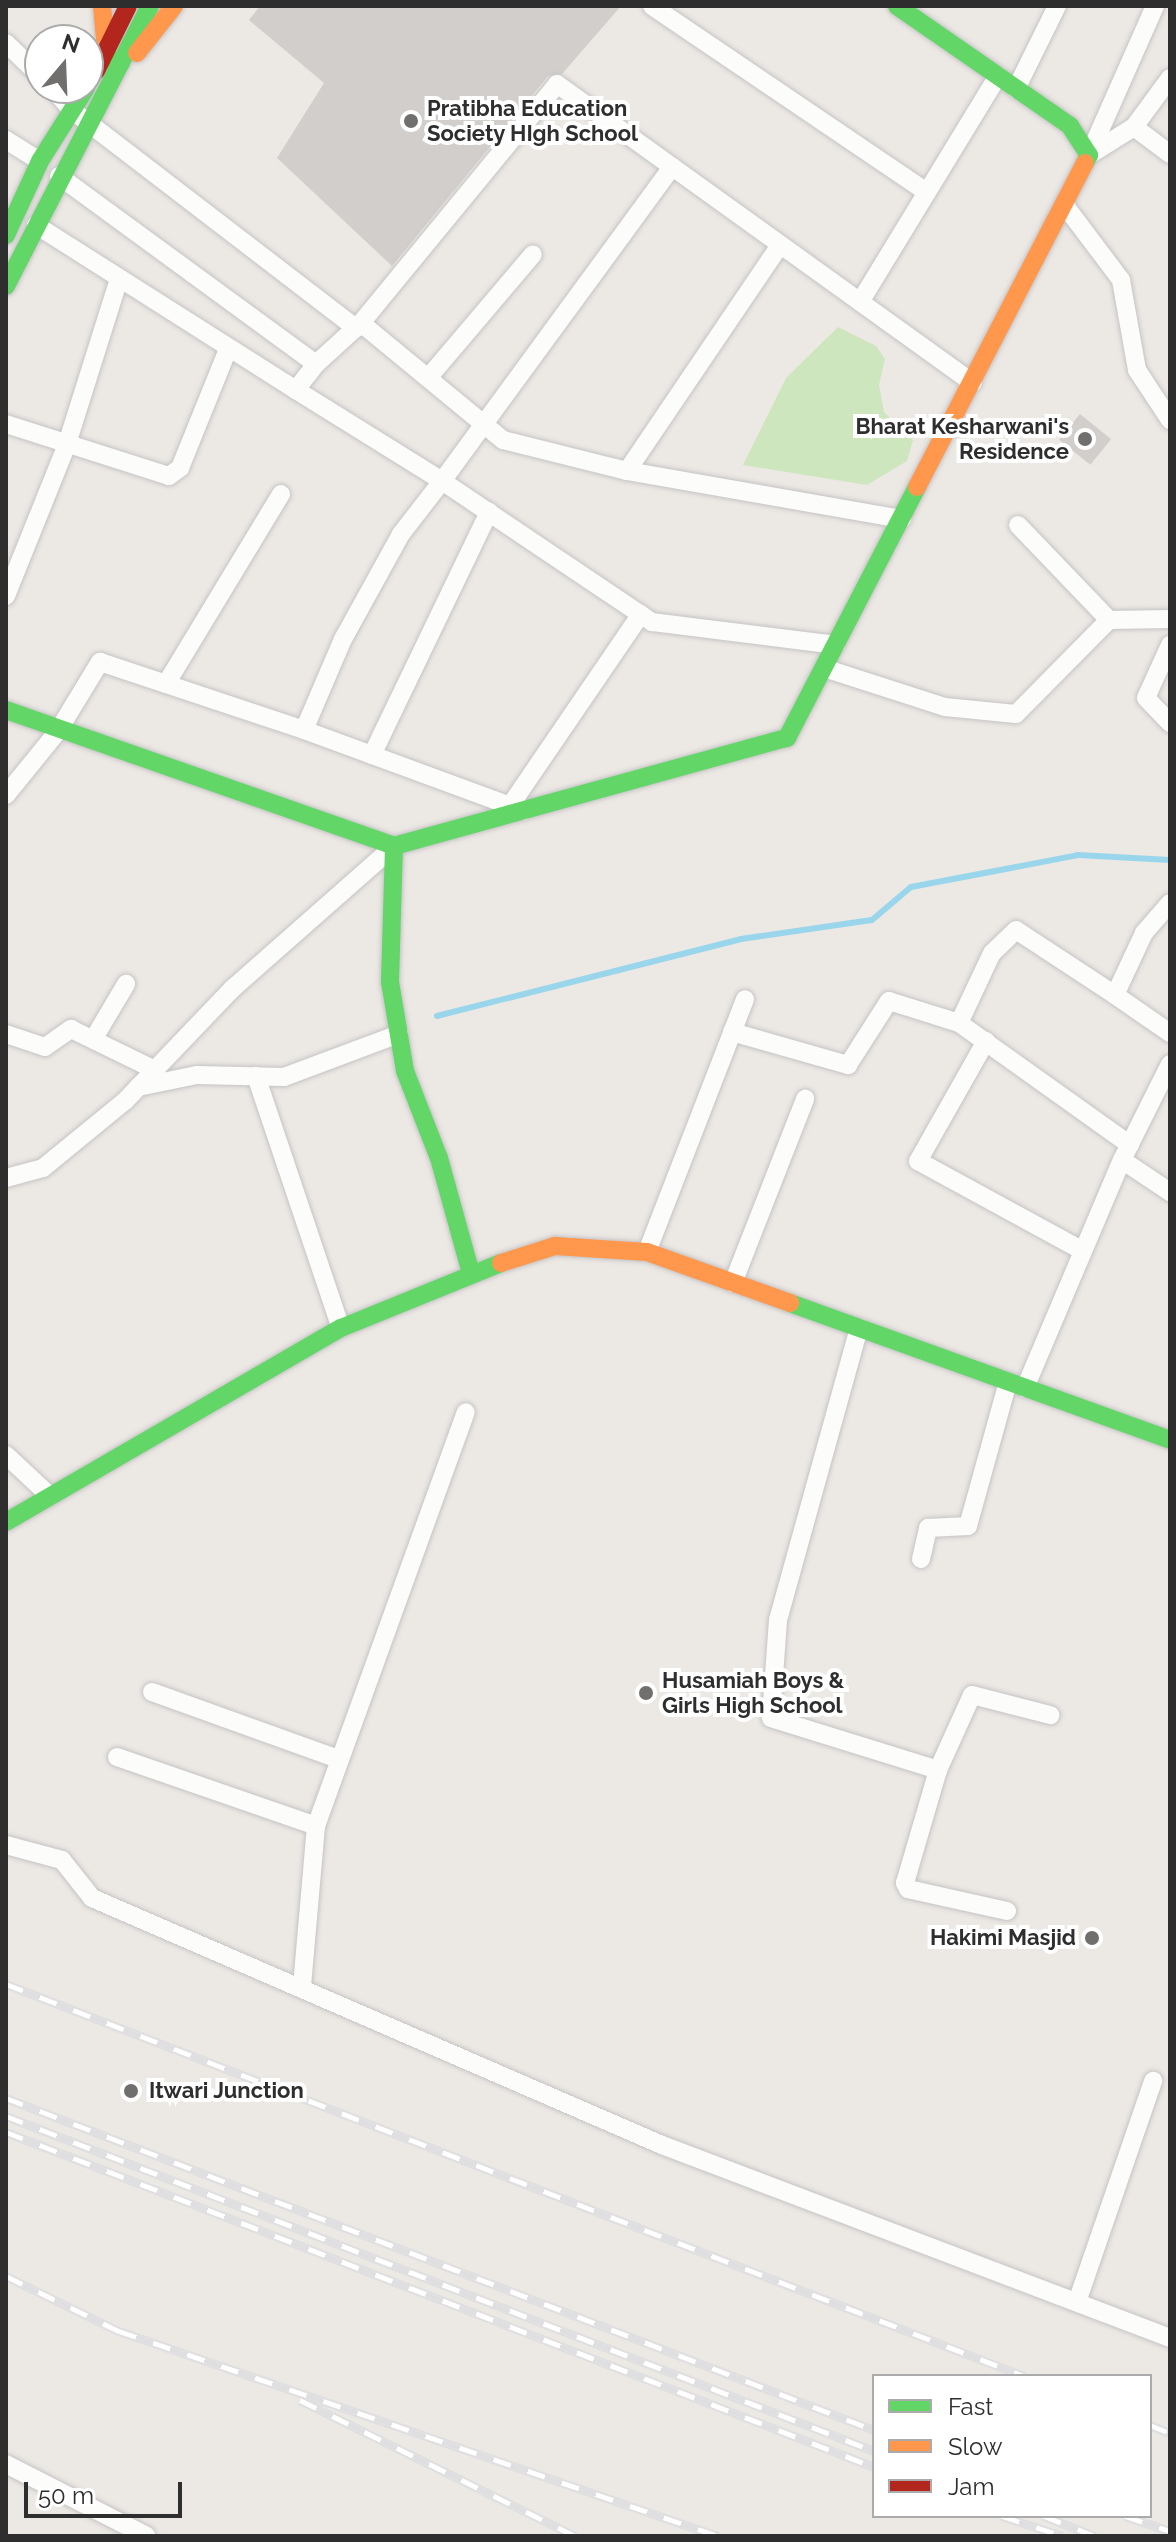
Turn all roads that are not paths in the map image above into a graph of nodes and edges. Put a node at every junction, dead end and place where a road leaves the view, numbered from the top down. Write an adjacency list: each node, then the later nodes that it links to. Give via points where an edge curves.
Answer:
1 (102, 6): 12 (street)
2 (128, 6): 12 (street)
3 (174, 6): 12 (street, via 132,60)
4 (652, 6): 29 (street)
5 (897, 6): 10 (street)
6 (931, 6): 10 (street)
7 (1057, 6): 17 (street)
8 (1155, 6): 25 (street)
9 (149, 8): 12 (street)
10 (921, 23): 15 (street)
11 (6, 43): 13 (street)
12 (110, 57): 14 (street); 21 (street)
13 (24, 60)
14 (104, 65)
15 (998, 76): 17 (street); 29 (street)
16 (1170, 78): 22 (street)
17 (1016, 89): 25 (street, via 1070,126)
18 (67, 104): 20 (street)
19 (77, 104): 20 (street)
20 (73, 111): 21 (street); 26 (street)
21 (88, 122): 28 (street); 38 (street)
22 (1134, 127): 24 (street); 25 (street)
23 (6, 140): 26 (street)
24 (1170, 154)
25 (1089, 155): 30 (street)
26 (40, 161): 32 (street)
27 (672, 167): 33 (street); 38 (street, via 557,84); 46 (street)
28 (59, 176): 31 (street); 40 (street)
29 (927, 192): 37 (street)
30 (1066, 207): 42 (street); 44 (street, via 1121,280 1137,370)
31 (36, 225): 35 (street); 36 (street)
32 (6, 235)
33 (780, 245): 37 (street); 48 (street)
34 (533, 254): 41 (street)
35 (119, 279): 39 (street); 47 (street)
36 (6, 286)
37 (860, 302): 42 (street)
38 (359, 326): 40 (street); 41 (street)
39 (228, 349): 43 (street); 47 (street, via 180,468 169,476)
40 (316, 364): 43 (street)
41 (428, 378): 46 (street)
42 (973, 383): 52 (street)
43 (296, 390): 49 (street)
44 (1170, 420)
45 (6, 424): 47 (street)
46 (484, 424): 48 (street, via 503,440); 49 (street)
47 (66, 447): 54 (street)
48 (627, 471): 52 (street)
49 (442, 481): 51 (street); 64 (street, via 387,561)
50 (281, 494): 61 (street)
51 (489, 512): 55 (street); 66 (street)
52 (902, 519): 58 (street)
53 (1018, 525): 57 (street)
54 (6, 596)
55 (641, 614): 58 (street, via 652,622); 68 (street)
56 (1170, 619): 57 (street)
57 (1109, 620): 60 (street, via 1016,714 945,707)
58 (836, 645): 60 (street)
59 (1170, 645): 63 (street, via 1146,698)
60 (824, 668): 68 (street, via 787,738)
61 (166, 684): 64 (street); 65 (street, via 100,662)
62 (6, 710): 65 (street)
63 (1170, 723)
64 (304, 730): 66 (street)
65 (58, 731): 67 (street); 69 (street)
66 (372, 755): 68 (street)
67 (6, 795)
68 (517, 808): 69 (street)
69 (394, 846): 78 (street, via 390,982); 82 (street, via 232,989)
70 (1170, 903): 72 (street, via 1144,933)
71 (126, 984): 79 (street)
72 (1115, 995): 74 (street, via 1016,930 992,953); 76 (street)
73 (745, 999): 75 (street)
74 (959, 1023): 75 (street, via 889,1001 848,1065); 80 (street)
75 (732, 1032): 90 (street)
76 (1170, 1033)
77 (6, 1034): 79 (street, via 33,1048 45,1047 71,1029)
78 (399, 1034): 83 (street, via 284,1077); 91 (street, via 405,1071 439,1158)
79 (94, 1038): 82 (street)
80 (986, 1041): 86 (street); 89 (street, via 918,1161)
81 (1170, 1064): 86 (street)
82 (155, 1070): 84 (street)
83 (256, 1076): 84 (street, via 197,1075); 93 (street)
84 (138, 1087): 87 (street, via 43,1168)
85 (805, 1099): 92 (street)
86 (1126, 1153): 88 (street); 89 (street)
87 (6, 1178)
88 (1170, 1192)
89 (1083, 1251): 95 (street)
90 (647, 1252): 91 (street, via 555,1246); 92 (street)
91 (471, 1273): 93 (street)
92 (733, 1283): 94 (street)
93 (341, 1328): 99 (street)
94 (859, 1328): 95 (street); 106 (street, via 778,1620 771,1718)
95 (1016, 1385): 97 (street); 101 (street, via 968,1526 928,1528)
96 (466, 1412): 105 (street)
97 (1170, 1440)
98 (6, 1455): 99 (street)
99 (50, 1496): 100 (street)
100 (8, 1518)
101 (921, 1559)
102 (152, 1692): 105 (street)
103 (1050, 1715): 106 (street, via 972,1695)
104 (117, 1757): 107 (street)
105 (338, 1759): 107 (street)
106 (938, 1770): 109 (street, via 908,1889)
107 (316, 1826): 110 (street)
108 (6, 1845): 110 (street, via 62,1860 92,1898)
109 (1007, 1911)
110 (302, 1986): 112 (street, via 662,2145)
111 (1153, 2081): 112 (street)
112 (1077, 2302): 113 (street)
113 (1170, 2338)
114 (6, 2464): 115 (street)
115 (147, 2536)

